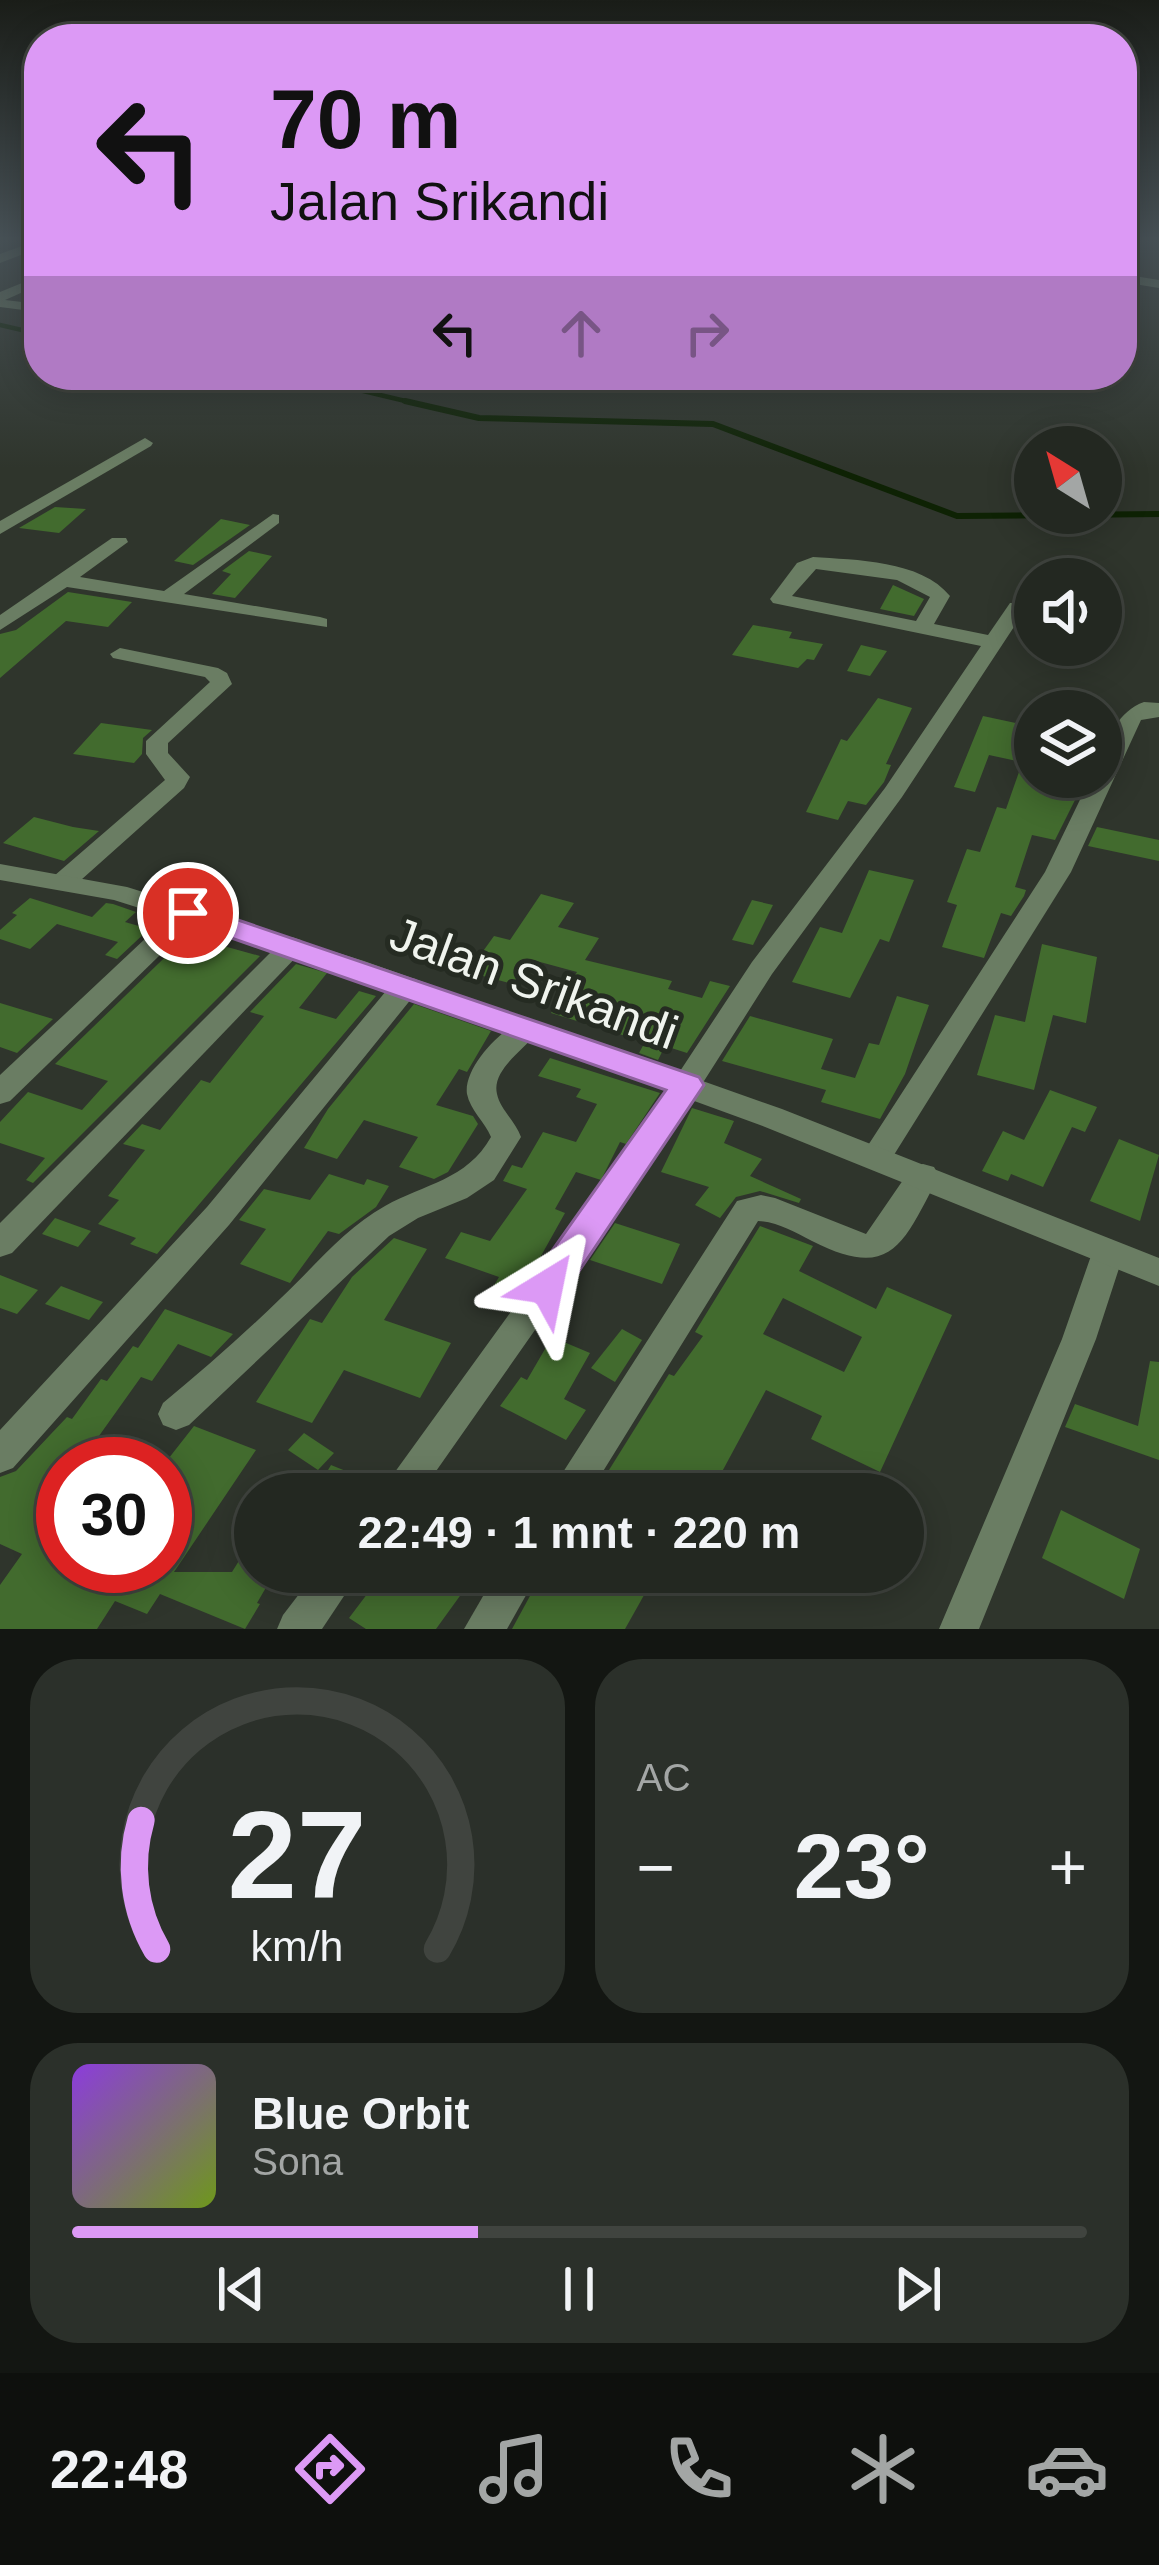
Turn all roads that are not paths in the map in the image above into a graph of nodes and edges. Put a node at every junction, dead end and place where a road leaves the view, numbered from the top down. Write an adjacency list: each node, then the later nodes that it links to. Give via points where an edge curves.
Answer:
1 (145, 443): 3 (street)
2 (273, 519): 6 (street)
3 (0, 529)
4 (119, 542): 5 (street)
5 (62, 580): 6 (street); 9 (street)
6 (168, 597): 8 (street)
7 (1014, 612): 11 (street)
8 (320, 623)
9 (0, 624)
10 (922, 627): 10 (street, via 789,604 781,593 813,563 922,580 940,596); 11 (street)
11 (996, 643): 20 (street)
12 (120, 654): 15 (street, via 211,672 221,684 157,741 176,783)
13 (1159, 710): 22 (street, via 1132,716 1058,872)
14 (0, 872): 15 (street, Jalan Srikandi)
15 (63, 882): 16 (street, Jalan Srikandi)
16 (188, 913): 17 (street, Jalan Srikandi); 21 (street)
17 (292, 946): 18 (street, Jalan Srikandi); 24 (street)
18 (406, 986): 19 (street, Jalan Srikandi); 28 (street, via 218,1216)
19 (526, 1030): 20 (street, Jalan Srikandi); 27 (street, via 484,1081 484,1099 506,1137 485,1172 369,1233)
20 (687, 1085): 22 (street, Jalan Srikandi); 29 (street)
21 (0, 1093)
22 (876, 1158): 23 (street, Jalan Srikandi)
23 (923, 1176): 25 (street, Jalan Srikandi); 30 (street, via 871,1248 764,1206 748,1210)
24 (0, 1244)
25 (1108, 1253): 26 (street, Jalan Srikandi); 35 (street)
26 (1159, 1272)
27 (176, 1414)
28 (0, 1456)
29 (413, 1473)
30 (582, 1473)
31 (325, 1593): 33 (street)
32 (506, 1593): 34 (street)
33 (298, 1629)
34 (484, 1629)
35 (959, 1629)

